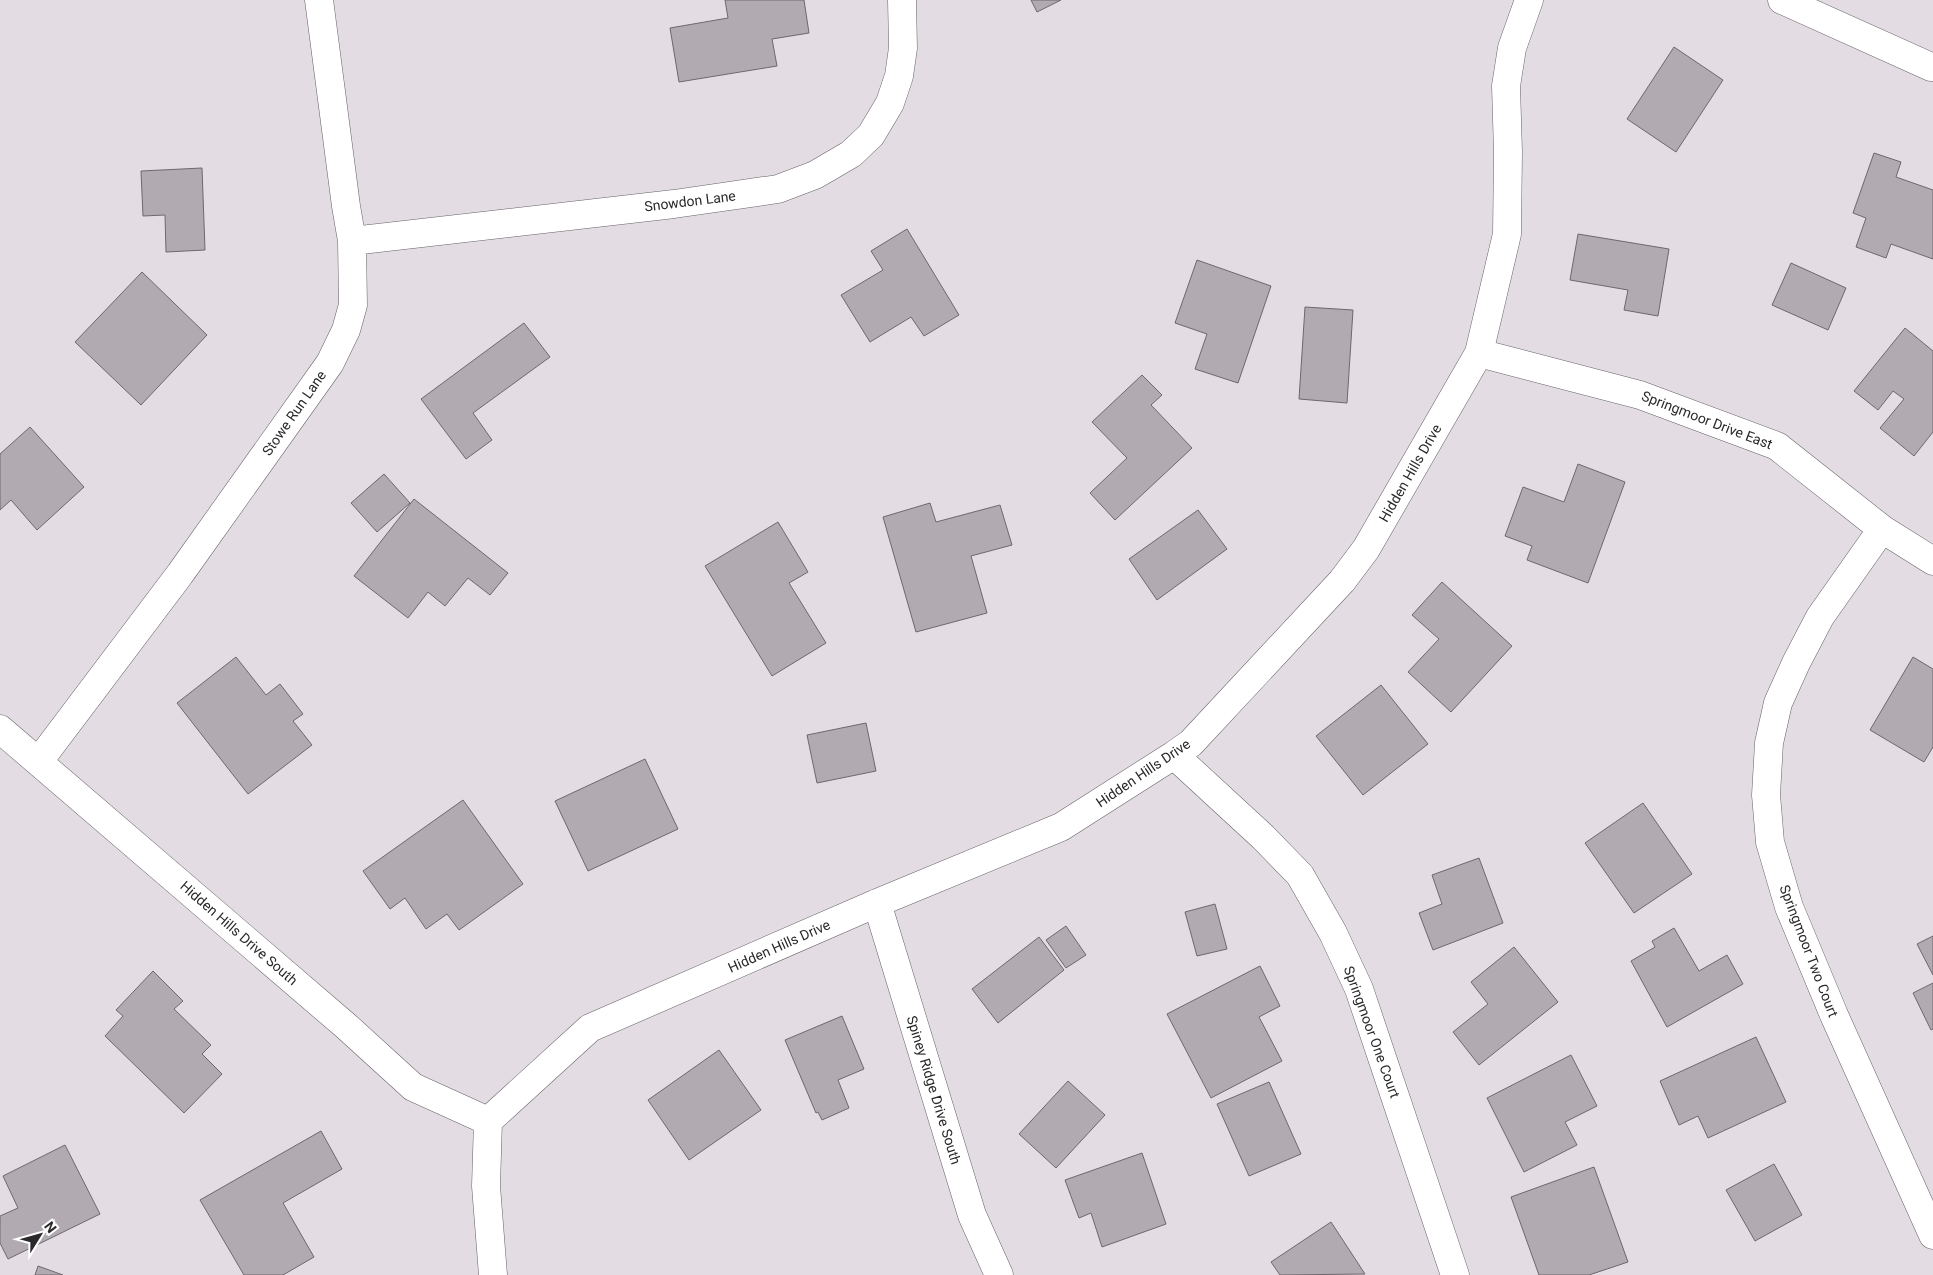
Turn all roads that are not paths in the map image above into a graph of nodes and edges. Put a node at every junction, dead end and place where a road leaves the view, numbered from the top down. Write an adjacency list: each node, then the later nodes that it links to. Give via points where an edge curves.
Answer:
1 (319, 0): 6 (street, Stowe Run Lane)
2 (902, 0): 6 (street, Snowdon Lane, via 903,48 899,76 890,103 871,134 851,154 815,175 778,189)
3 (1529, 0): 7 (street, Hidden Hills Drive, via 1512,48 1506,86 1507,234)
4 (1782, 0): 5 (street)
5 (1931, 67)
6 (352, 241): 12 (street, Stowe Run Lane, via 353,304 346,330 330,363 180,574)
7 (1479, 353): 8 (street, Springmoor Drive East, via 1640,395 1777,446); 11 (street, Hidden Hills Drive, via 1366,549 1342,580 1198,736)
8 (1882, 529): 9 (street, Springmoor Drive East); 15 (street, Springmoor Two Court, via 1820,617 1778,703 1769,743 1766,795 1770,842 1789,908)
9 (1933, 562)
10 (0, 729): 12 (street, Hidden Hills Drive South)
11 (1174, 755): 13 (street, Hidden Hills Drive, via 1061,827); 18 (street, Springmoor One Court, via 1300,875 1334,933 1359,989)
12 (39, 761): 14 (street, Hidden Hills Drive South, via 413,1087)
13 (877, 903): 14 (street, Hidden Hills Drive, via 590,1028); 16 (street, Spiney Ridge Drive South, via 972,1215)
14 (488, 1121): 17 (street, via 486,1186)
15 (1933, 1235)
16 (998, 1274)
17 (493, 1275)
18 (1455, 1275)

